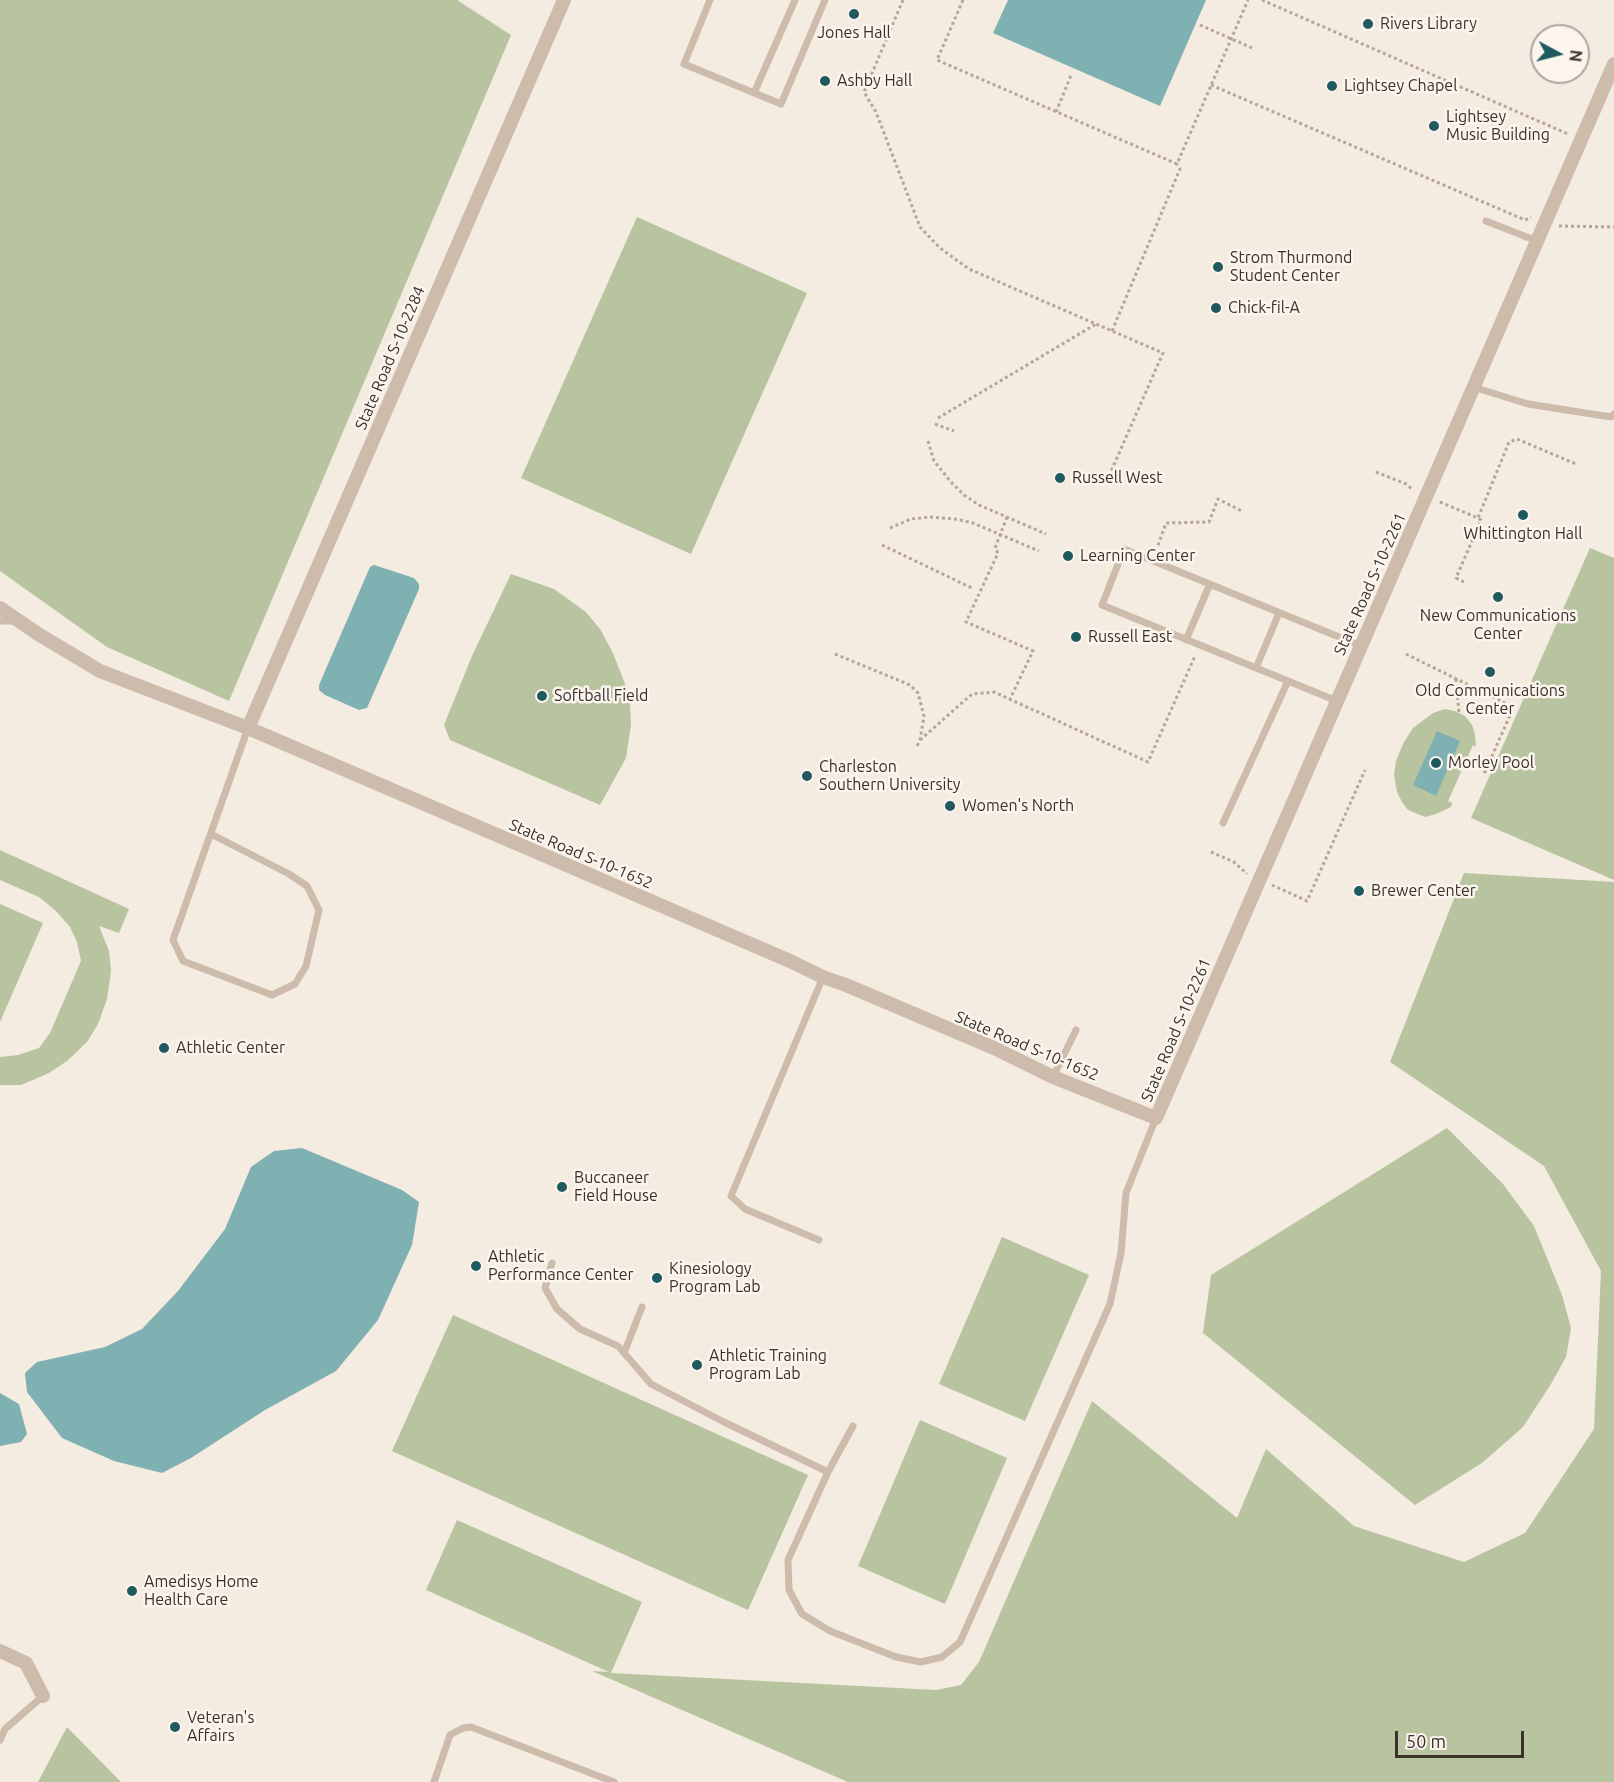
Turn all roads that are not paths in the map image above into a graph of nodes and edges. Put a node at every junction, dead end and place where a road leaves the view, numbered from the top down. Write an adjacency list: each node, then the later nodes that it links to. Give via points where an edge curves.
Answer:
1 (564, 0): 22 (street, State Road S-10-2284)
2 (710, 0): 6 (lane, via 684,64)
3 (795, 0): 6 (lane)
4 (825, 0): 6 (lane, via 781,104)
5 (1614, 64): 8 (street, State Road S-10-2261)
6 (754, 93)
7 (1486, 221): 8 (lane)
8 (1537, 241): 9 (street, State Road S-10-2261)
9 (1473, 387): 10 (lane, via 1528,404 1611,417); 18 (street, State Road S-10-2261)
10 (1614, 414)
11 (1210, 584): 14 (lane); 17 (lane); 17 (lane, via 1124,549 1102,605)
12 (0, 608): 16 (street, State Road S-10-1652)
13 (0, 613): 16 (lane)
14 (1280, 613): 18 (lane); 19 (lane)
15 (0, 621): 16 (lane)
16 (18, 621): 22 (street, State Road S-10-1652, via 100,671)
17 (1186, 640): 19 (lane)
18 (1361, 646): 21 (street, State Road S-10-2261)
19 (1256, 668): 20 (lane)
20 (1288, 681): 21 (lane); 23 (lane)
21 (1337, 701): 28 (street, State Road S-10-2261)
22 (248, 728): 24 (lane); 25 (street, State Road S-10-1652)
23 (1223, 823)
24 (211, 834): 24 (lane, via 173,940 183,961 272,995 295,984 306,966 320,910 307,886)
25 (823, 977): 27 (street, State Road S-10-1652, via 994,1048); 29 (lane, via 731,1196 745,1209)
26 (1076, 1030): 27 (lane)
27 (1053, 1077): 28 (street, State Road S-10-1652)
28 (1156, 1118): 34 (lane, via 1126,1193 1121,1253 1110,1304 960,1642 942,1657 921,1662 897,1657 830,1631 802,1614 789,1590 788,1560)
29 (819, 1240)
30 (552, 1263): 32 (lane, via 545,1288 557,1309 580,1329 618,1346)
31 (642, 1307): 32 (lane)
32 (624, 1353): 34 (lane, via 651,1384)
33 (853, 1426): 34 (lane)
34 (828, 1472)
35 (0, 1651): 36 (street, via 26,1663)
36 (43, 1696): 37 (lane, via 5,1729)
37 (0, 1740)
38 (434, 1782): 39 (lane, via 450,1735 471,1727)
39 (614, 1782)

